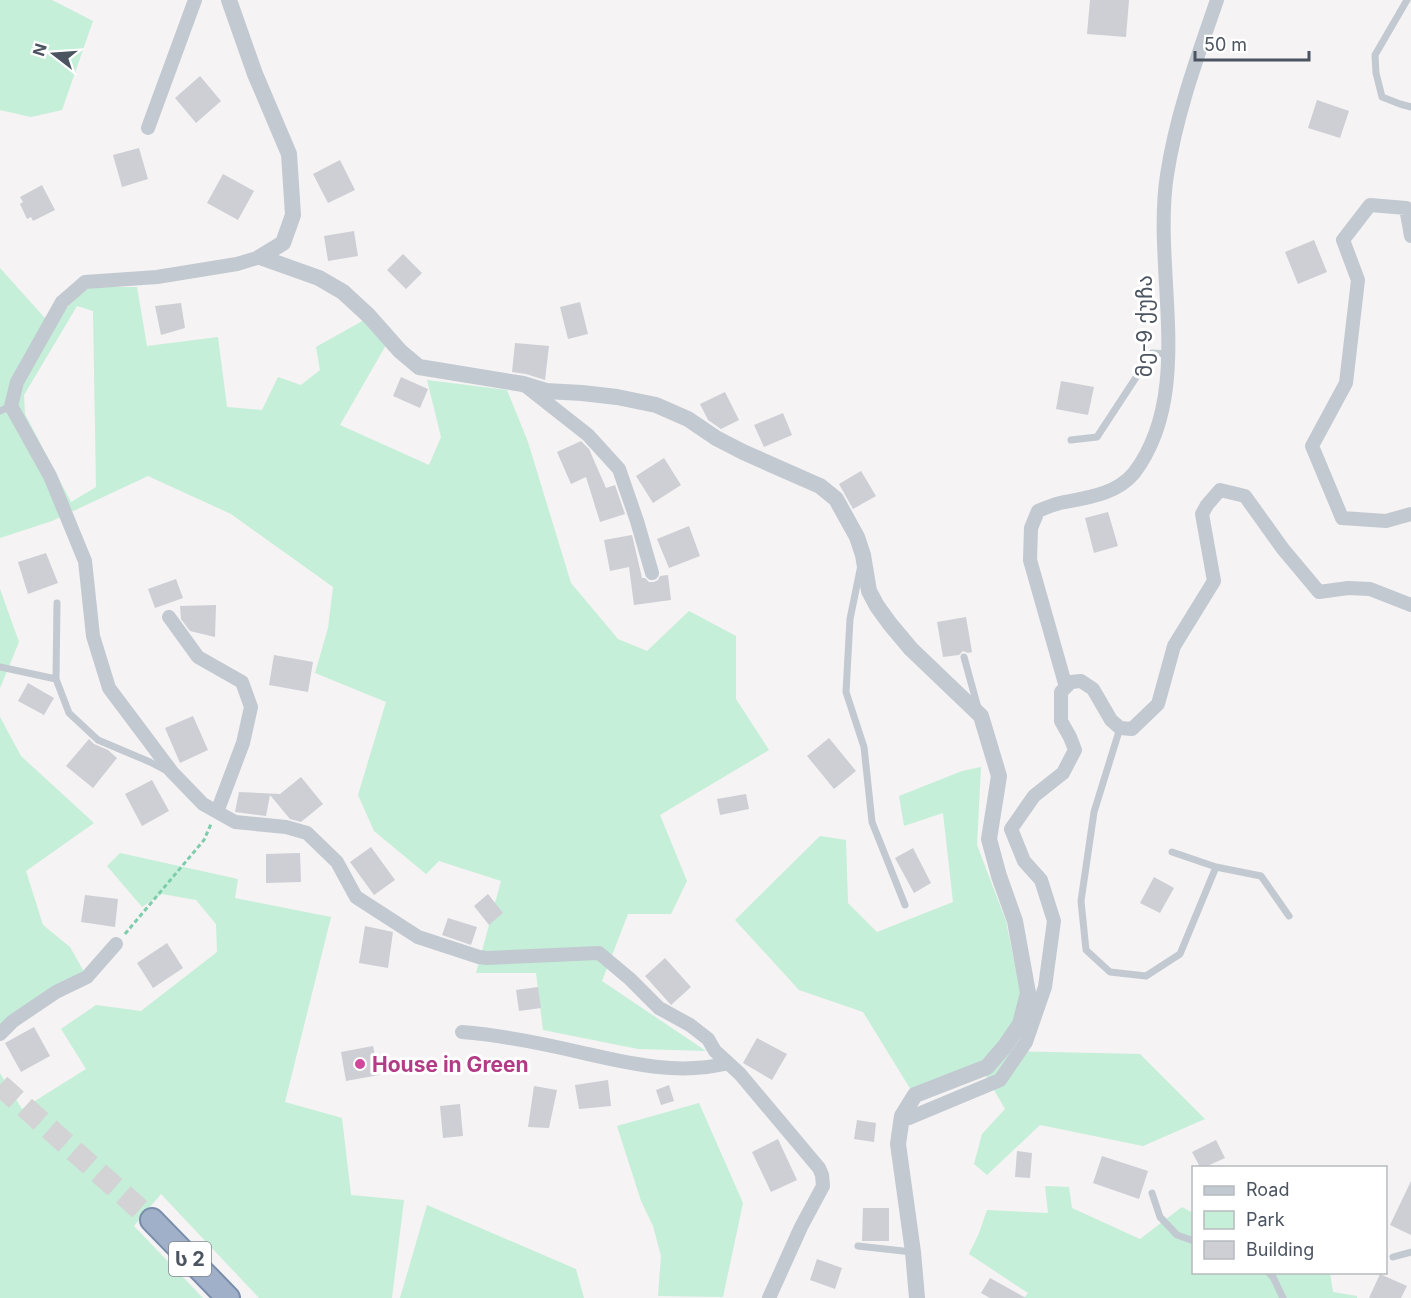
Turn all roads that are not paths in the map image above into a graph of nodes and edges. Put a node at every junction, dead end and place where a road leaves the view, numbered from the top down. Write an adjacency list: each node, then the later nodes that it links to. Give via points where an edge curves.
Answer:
1 (195, 0): 6 (street)
2 (229, 0): 8 (street, via 289,154 293,215 283,243)
3 (1217, 0): 9 (street, მე-9 ქუჩა, via 1182,103 1167,176 1163,224)
4 (1407, 0): 5 (lane, via 1375,55 1383,97)
5 (1411, 107)
6 (148, 128)
7 (1411, 236): 13 (street, via 1406,208 1370,205 1343,240 1358,280 1346,383 1312,446 1342,518 1386,521)
8 (260, 257): 10 (street, via 319,278 343,292 420,367); 11 (street, via 157,277 85,282 62,302)
9 (1169, 354): 12 (lane, via 1152,353 1097,437); 22 (street, მე-9 ქუჩა, via 1165,396 1153,441 1133,474 1115,488 1038,511 1031,528 1030,560)
10 (523, 384): 14 (street, via 546,391 617,397 656,405 688,419 743,452 820,486 836,499); 15 (street, via 588,435 619,469)
11 (4, 406): 25 (street, via 50,476 85,561 93,636 109,688)
12 (1071, 440)
13 (1411, 514)
14 (863, 555): 23 (street, via 870,591 890,624); 29 (lane, via 850,619 846,692 864,747 872,822)
15 (652, 573)
16 (57, 603): 21 (lane)
17 (1411, 605): 24 (street, via 1370,589 1319,592 1245,496 1221,490 1202,514 1214,581 1174,646 1158,704 1132,729)
18 (169, 617): 26 (street, via 198,657 242,682 251,707 243,743)
19 (964, 657): 23 (lane)
20 (0, 667): 21 (lane)
21 (56, 679): 25 (lane, via 69,714 98,740)
22 (1066, 687): 24 (street, via 1081,681 1093,689); 35 (street, via 1061,692 1061,722 1074,750 1063,773 1034,796 1011,829 1024,861 1041,880 1054,921 1045,987 1026,1042 1000,1080 909,1118)
23 (981, 716): 35 (street, via 999,776 989,839 1015,921 1028,993 1020,1024 987,1067 915,1095)
24 (1120, 728): 28 (lane, via 1094,812 1081,901 1086,950 1110,972 1146,976 1180,954)
25 (177, 777): 26 (street)
26 (217, 812): 34 (street, via 235,822 308,833 337,861 356,897 418,937 487,958 599,953 658,1008 708,1039)
27 (1172, 852): 28 (lane)
28 (1216, 867): 30 (lane, via 1261,876)
29 (904, 905)
30 (1289, 916)
31 (116, 944): 33 (street, via 87,977 13,1020)
32 (462, 1032): 34 (street, via 665,1068 709,1068)
33 (0, 1034)
34 (728, 1063): 45 (street, via 822,1175 823,1186)
35 (902, 1116): 40 (street, via 898,1144)
36 (1152, 1193): 38 (lane, via 1160,1217 1177,1235)
37 (152, 1220): 44 (highway, ს 2)
38 (1192, 1240)
39 (858, 1246): 40 (lane)
40 (913, 1252): 46 (street)
41 (1411, 1252): 42 (lane)
42 (1394, 1257)
43 (1270, 1274): 47 (lane)
44 (228, 1298)
45 (769, 1298)
46 (917, 1298)
47 (1283, 1298)

